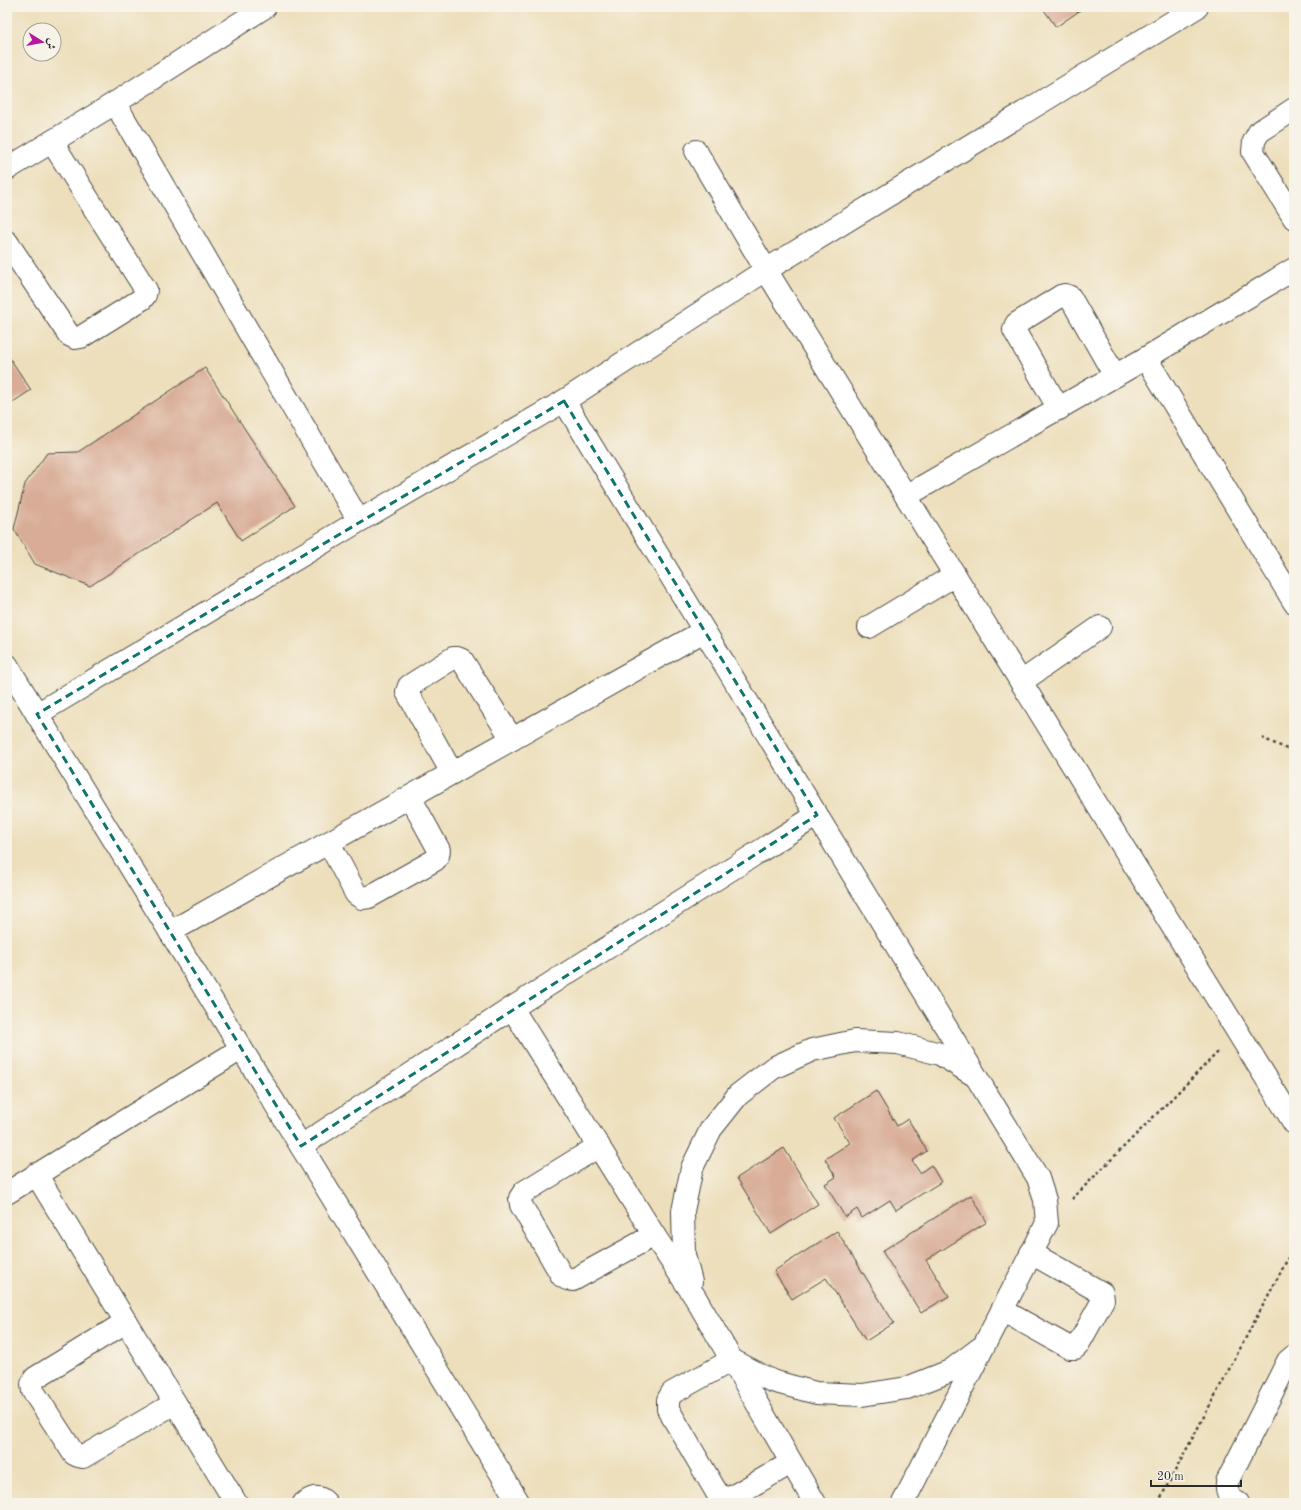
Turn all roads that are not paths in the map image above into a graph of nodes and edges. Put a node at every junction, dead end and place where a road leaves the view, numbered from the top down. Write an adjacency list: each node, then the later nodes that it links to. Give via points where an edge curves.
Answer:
1 (266, 7): 3 (street)
2 (1196, 7): 11 (street)
3 (115, 103): 5 (street); 17 (street)
4 (1294, 109): 8 (street, via 1259,132 1252,152)
5 (52, 142): 7 (street); 9 (street, via 146,290 145,295 81,337 75,338 69,335)
6 (696, 152): 11 (street)
7 (7, 169)
8 (1294, 218)
9 (7, 242)
10 (1294, 269): 12 (street)
11 (766, 270): 14 (street); 16 (street)
12 (1146, 358): 13 (street); 19 (street)
13 (1115, 376): 15 (street); 15 (street, via 1070,297 1061,296 1016,324 1014,330)
14 (564, 401): 17 (street); 22 (street)
15 (1058, 409): 16 (street)
16 (906, 496): 18 (street)
17 (359, 521): 25 (street)
18 (955, 575): 20 (street); 24 (street)
19 (1294, 602)
20 (869, 627)
21 (1100, 627): 24 (street)
22 (704, 631): 26 (street); 29 (street)
23 (7, 665): 25 (street)
24 (1021, 682): 35 (street)
25 (37, 714): 31 (street)
26 (512, 739): 27 (street); 27 (street, via 462,660 453,658 409,686 407,692)
27 (452, 773): 28 (street)
28 (410, 797): 30 (street); 30 (street, via 439,850 435,860 369,897 362,898 356,894)
29 (817, 815): 32 (street); 34 (street)
30 (329, 843): 31 (street)
31 (170, 932): 33 (street)
32 (512, 1008): 36 (street); 37 (street)
33 (241, 1049): 36 (street); 38 (street)
34 (976, 1077): 41 (street, via 1038,1178 1045,1200 1047,1223); 42 (street, via 940,1054 898,1043 855,1041 812,1050 773,1068 738,1094 711,1129 692,1168 683,1211 684,1255)
35 (1294, 1123)
36 (301, 1146): 53 (street)
37 (599, 1146): 40 (street); 40 (street, via 524,1192 520,1198 521,1205 562,1276 573,1280)
38 (36, 1174): 39 (street); 44 (street)
39 (7, 1193)
40 (654, 1234): 42 (street)
41 (1031, 1253): 43 (street); 43 (street, via 1102,1293 1103,1300 1075,1348 1070,1348)
42 (695, 1297): 47 (street)
43 (1002, 1310): 45 (street)
44 (126, 1322): 48 (street); 48 (street, via 35,1378 32,1384 33,1391 74,1454 83,1457)
45 (984, 1344): 47 (street, via 950,1371 907,1388 862,1395 816,1393 772,1381); 55 (street)
46 (1294, 1356): 56 (street, via 1288,1361 1227,1482 1226,1491 1230,1499)
47 (732, 1360): 49 (street); 49 (street, via 672,1393 668,1400 668,1409 717,1493 722,1497 730,1498)
48 (176, 1403): 50 (street)
49 (791, 1463): 54 (street)
50 (236, 1503)
51 (304, 1503): 52 (street, via 314,1497)
52 (326, 1503)
53 (519, 1503)
54 (815, 1503)
55 (902, 1503)
56 (1238, 1503)

